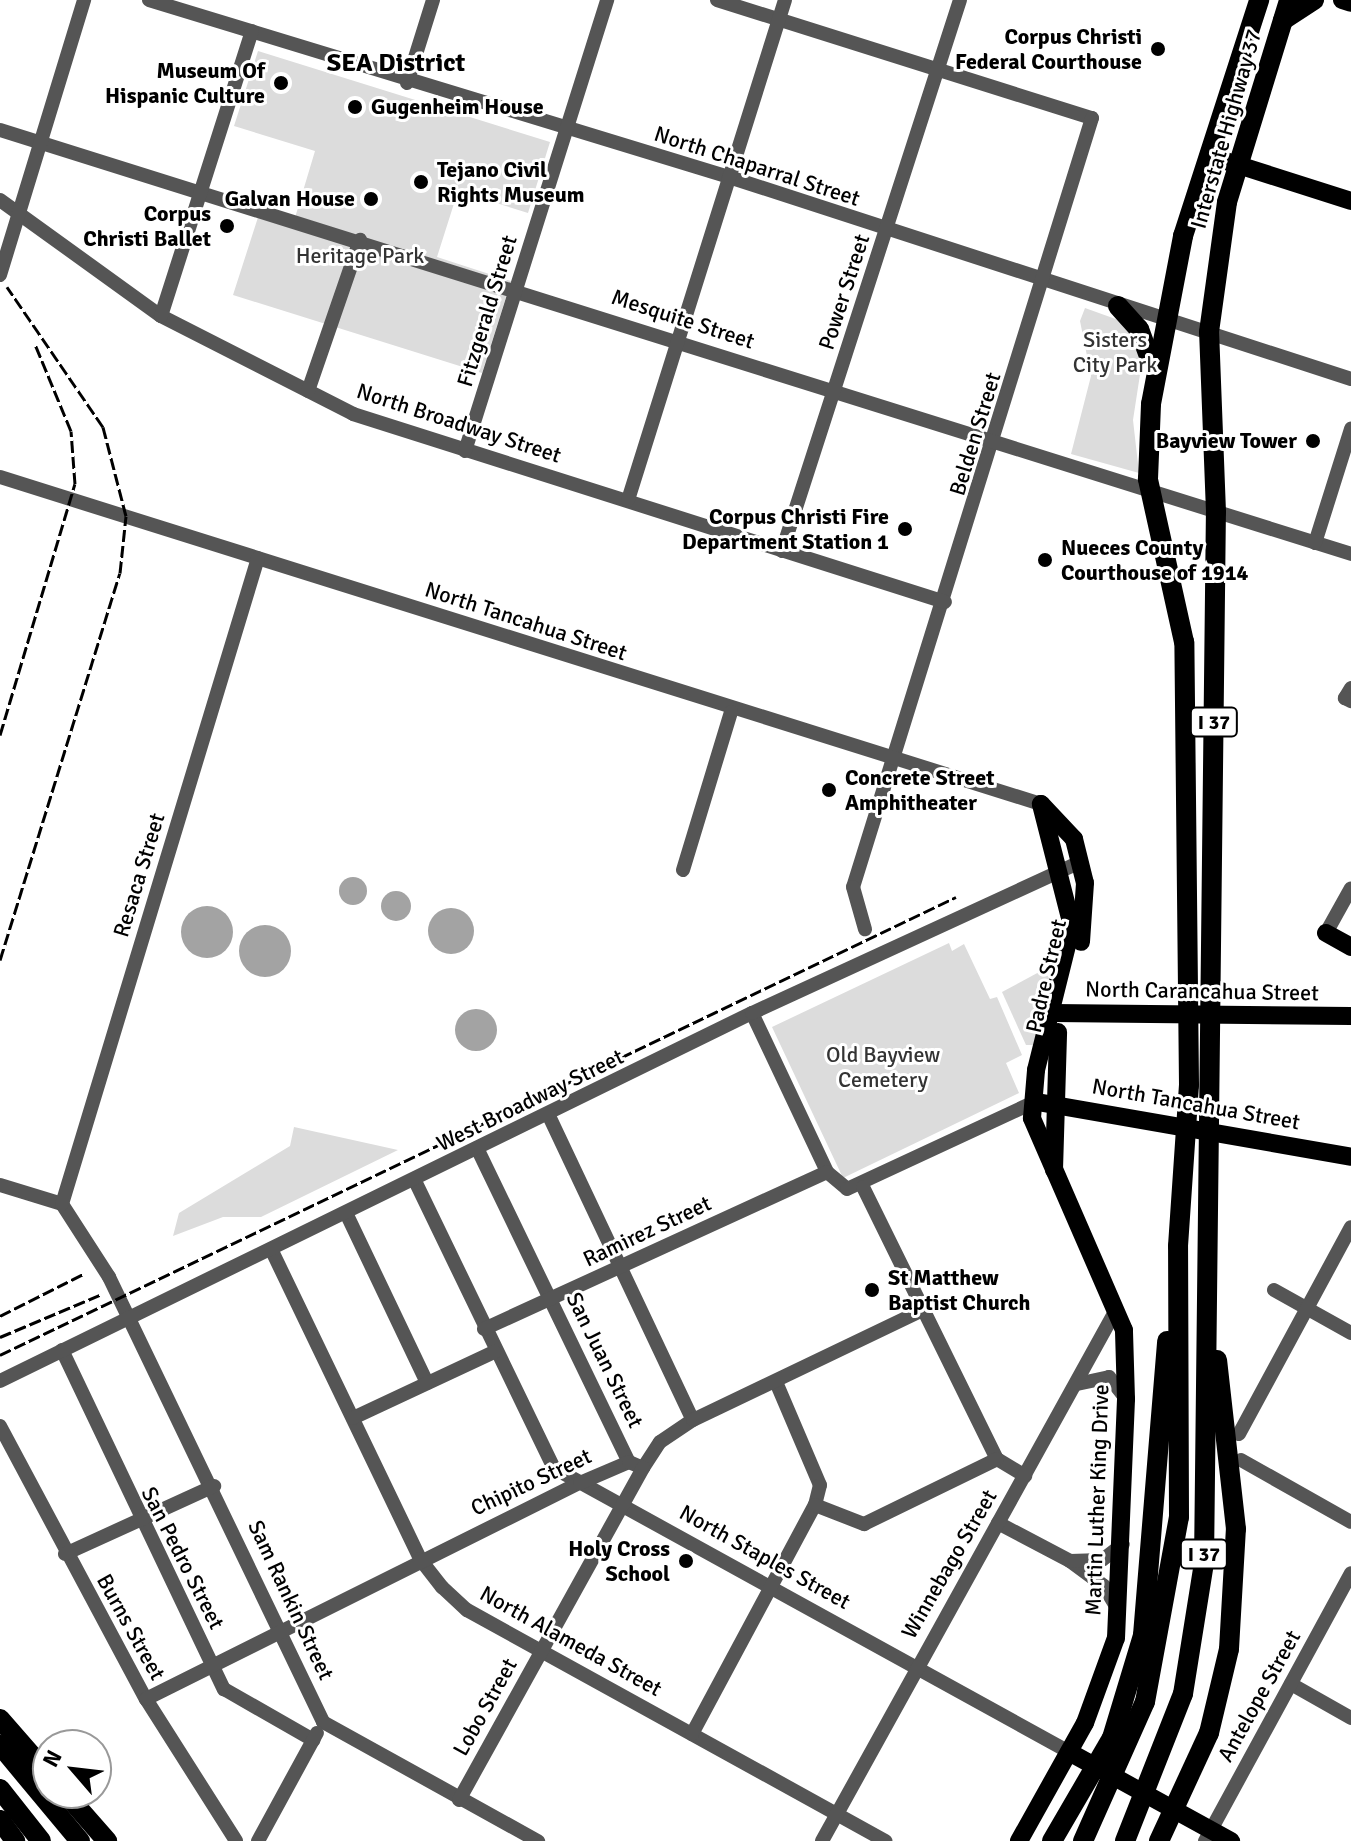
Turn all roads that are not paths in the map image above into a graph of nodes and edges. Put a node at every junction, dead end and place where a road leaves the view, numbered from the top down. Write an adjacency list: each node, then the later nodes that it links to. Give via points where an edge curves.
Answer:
1 (84, 0): 19 (street)
2 (149, 0): 14 (street, North Chaparral Street)
3 (433, 0): 16 (street)
4 (607, 0): 18 (street, Fitzgerald Street)
5 (717, 0): 13 (street)
6 (785, 0): 13 (street)
7 (960, 0): 15 (street, Power Street)
8 (1259, 0): 20 (highway, Interstate Highway 37)
9 (1314, 0): 12 (highway)
10 (1342, 0): 11 (main road)
11 (1351, 3)
12 (1286, 10): 21 (highway, Interstate Highway 37)
13 (779, 19): 15 (street); 22 (street)
14 (252, 31): 16 (street, North Chaparral Street); 23 (street)
15 (938, 67): 27 (street, Power Street); 30 (street, Belden Street, via 1092,118)
16 (407, 83): 18 (street, North Chaparral Street)
17 (0, 130): 19 (street, Mesquite Street)
18 (566, 131): 22 (street, North Chaparral Street); 31 (street, Fitzgerald Street)
19 (38, 141): 23 (street, Mesquite Street); 26 (street)
20 (1210, 156): 21 (main road); 34 (highway, Interstate Highway 37)
21 (1240, 165): 25 (main road); 35 (highway, Interstate Highway 37, via 1218,244)
22 (729, 177): 27 (street, North Chaparral Street); 36 (street)
23 (201, 190): 28 (street, Mesquite Street); 33 (street)
24 (0, 200): 26 (street, North Broadway Street)
25 (1351, 201)
26 (17, 214): 29 (street); 33 (street, North Broadway Street)
27 (888, 230): 30 (street, North Chaparral Street); 40 (street, Power Street)
28 (360, 240): 31 (street, Mesquite Street); 39 (street)
29 (0, 275)
30 (1045, 282): 32 (street, North Chaparral Street); 42 (street, Belden Street)
31 (516, 290): 36 (street, Mesquite Street); 43 (street, Fitzgerald Street)
32 (1118, 306): 34 (street, North Chaparral Street); 37 (highway, via 1139,329)
33 (161, 316): 39 (street, North Broadway Street)
34 (1163, 321): 35 (street, North Chaparral Street); 37 (highway, Interstate Highway 37)
35 (1209, 332): 38 (street, North Chaparral Street); 47 (highway, Interstate Highway 37)
36 (677, 340): 40 (street, Mesquite Street); 46 (street)
37 (1155, 375): 45 (highway, Interstate Highway 37)
38 (1351, 379)
39 (308, 391): 43 (street, North Broadway Street)
40 (835, 391): 42 (street, Mesquite Street); 49 (street, Power Street)
41 (1351, 429): 48 (street)
42 (997, 442): 45 (street, Mesquite Street); 52 (street, Belden Street)
43 (465, 451): 46 (street, North Broadway Street)
44 (0, 477): 51 (street, North Tancahua Street)
45 (1152, 488): 47 (street, Mesquite Street); 80 (highway, I 37, via 1184,642 1189,1072)
46 (628, 500): 49 (street, North Broadway Street)
47 (1216, 512): 48 (street, Mesquite Street); 79 (highway, I 37)
48 (1315, 543): 50 (street, Mesquite Street)
49 (782, 551): 52 (street, North Broadway Street)
50 (1351, 554)
51 (258, 558): 53 (street, North Tancahua Street); 76 (street, Resaca Street)
52 (945, 602): 54 (street, Belden Street)
53 (731, 712): 54 (street, North Tancahua Street); 58 (street)
54 (895, 762): 55 (street, North Tancahua Street); 60 (street, Belden Street, via 853,887)
55 (1041, 804): 56 (main road, Padre Street, via 1068,827); 57 (main road, Padre Street)
56 (1080, 862): 57 (street, West Broadway Street); 64 (main road, Padre Street, via 1084,924)
57 (1059, 868): 63 (street, West Broadway Street); 64 (main road, Padre Street, via 1072,926)
58 (683, 870)
59 (1351, 888): 61 (street)
60 (865, 929)
61 (1326, 933): 62 (main road)
62 (1351, 947)
63 (752, 1013): 68 (street, West Broadway Street); 71 (street)
64 (1058, 1013): 65 (main road, North Carancahua Street); 66 (main road, Padre Street); 67 (main road, Padre Street)
65 (1351, 1016)
66 (1032, 1103): 67 (main road, North Tancahua Street); 72 (main road, Padre Street, via 1035,1137); 75 (street)
67 (1051, 1103): 70 (main road, North Tancahua Street); 72 (main road, Padre Street)
68 (549, 1116): 69 (street, West Broadway Street); 82 (street)
69 (477, 1148): 73 (street, West Broadway Street); 84 (street, San Juan Street)
70 (1351, 1157)
71 (827, 1172): 75 (street, via 847,1189); 82 (street, Ramirez Street)
72 (1054, 1181): 87 (main road, Padre Street)
73 (416, 1183): 77 (street, West Broadway Street); 89 (street, North Staples Street)
74 (0, 1185): 76 (street)
75 (863, 1187): 86 (street)
76 (62, 1204): 88 (street, Sam Rankin Street)
77 (347, 1215): 81 (street, West Broadway Street); 96 (street)
78 (1351, 1227): 85 (street)
79 (1208, 1231): 154 (highway, I 37, via 1201,1588 1183,1694); 155 (highway, via 1235,1589 1209,1733)
80 (1178, 1246): 152 (highway, via 1143,1635 1112,1738); 153 (highway, I 37, via 1176,1553 1142,1714)
81 (272, 1251): 88 (street, West Broadway Street); 99 (street, North Alameda Street)
82 (621, 1268): 84 (street, Ramirez Street); 100 (street)
83 (1274, 1290): 85 (street)
84 (551, 1299): 89 (street, Ramirez Street); 105 (street, San Juan Street)
85 (1306, 1308): 91 (street); 102 (street)
86 (925, 1309): 95 (street); 103 (street)
87 (1116, 1310): 90 (main road, Padre Street); 97 (street, Winnebago Street)
88 (133, 1319): 92 (street, West Broadway Street); 109 (street, Sam Rankin Street)
89 (484, 1329): 93 (street, North Staples Street)
90 (1124, 1330): 98 (main road, Martin Luther King Drive)
91 (1351, 1333)
92 (62, 1350): 94 (street, West Broadway Street); 112 (street, San Pedro Street)
93 (494, 1352): 96 (street); 108 (street, North Staples Street, via 544,1459)
94 (0, 1381)
95 (776, 1382): 100 (street); 111 (street, via 820,1485)
96 (427, 1383): 99 (street)
97 (1074, 1387): 98 (street, via 1099,1374); 107 (street, Winnebago Street)
98 (1126, 1399): 115 (main road, Martin Luther King Drive)
99 (353, 1418): 117 (street, North Alameda Street)
100 (693, 1420): 106 (street, via 660,1442)
101 (0, 1426): 116 (street, Burns Street)
102 (1239, 1434)
103 (997, 1459): 107 (street); 111 (street, via 864,1524)
104 (1241, 1460): 113 (street)
105 (629, 1462): 106 (street); 108 (street, Chipito Street)
106 (643, 1468): 110 (street, Lobo Street)
107 (1025, 1476): 114 (street, Winnebago Street)
108 (580, 1483): 110 (street, North Staples Street); 117 (street, Chipito Street)
109 (214, 1486): 112 (street); 122 (street, Sam Rankin Street)
110 (622, 1505): 120 (street, North Staples Street); 123 (street, Lobo Street)
111 (815, 1505): 120 (street)
112 (138, 1521): 116 (street); 124 (street, San Pedro Street)
113 (1351, 1522)
114 (998, 1523): 118 (street); 125 (street, Winnebago Street)
115 (1123, 1544): 118 (street, via 1102,1560); 121 (main road, Martin Luther King Drive)
116 (65, 1554): 127 (street, Burns Street)
117 (420, 1559): 122 (street, Chipito Street); 123 (street, North Alameda Street, via 467,1610)
118 (1070, 1561): 121 (street, via 1104,1586)
119 (1351, 1573): 126 (street, Antelope Street)
120 (770, 1588): 125 (street, North Staples Street); 131 (street)
121 (1119, 1616): 134 (main road, Martin Luther King Drive, via 1100,1690)
122 (283, 1632): 124 (street, Chipito Street); 130 (street, Sam Rankin Street)
123 (542, 1650): 131 (street, North Alameda Street); 137 (street, Lobo Street)
124 (212, 1663): 127 (street, Chipito Street); 132 (street, San Pedro Street, via 239,1704)
125 (916, 1667): 134 (street, North Staples Street); 139 (street, Winnebago Street)
126 (1291, 1684): 128 (street); 141 (street, Antelope Street)
127 (146, 1699): 146 (street, Burns Street)
128 (1351, 1718)
129 (0, 1719): 135 (highway)
130 (323, 1722): 132 (street); 137 (street)
131 (692, 1734): 139 (street, North Alameda Street)
132 (313, 1740): 147 (street)
133 (0, 1745): 144 (highway)
134 (1074, 1754): 141 (main road, North Staples Street); 151 (main road, Martin Luther King Drive)
135 (32, 1756)
136 (0, 1789): 143 (highway)
137 (459, 1800): 148 (street)
138 (79, 1809): 145 (highway)
139 (837, 1813): 149 (street, Winnebago Street); 150 (street, North Alameda Street)
140 (0, 1820): 142 (highway)
141 (1205, 1831): 156 (main road, North Staples Street)
142 (15, 1841)
143 (41, 1841)
144 (80, 1841)
145 (107, 1841)
146 (236, 1841)
147 (258, 1841)
148 (538, 1841)
149 (822, 1841)
150 (886, 1841)
151 (1019, 1841)
152 (1054, 1841)
153 (1083, 1841)
154 (1125, 1841)
155 (1159, 1841)
156 (1231, 1841)

